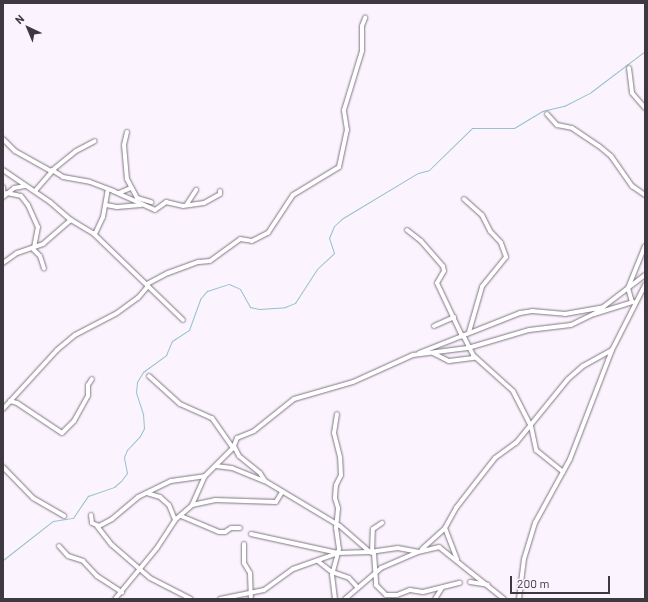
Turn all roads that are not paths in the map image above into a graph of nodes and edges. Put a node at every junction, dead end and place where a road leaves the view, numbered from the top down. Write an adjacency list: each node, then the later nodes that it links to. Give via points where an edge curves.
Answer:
1 (365, 18): 33 (street, via 362,26 362,51 344,110 347,130 339,167 293,195 268,233 252,241 240,239 210,261 198,262 168,273)
2 (629, 68): 3 (street, via 632,93)
3 (645, 108)
4 (547, 114): 18 (street, via 557,125 572,128 599,146 611,156 632,186)
5 (127, 132): 12 (street, via 124,168)
6 (3, 139): 9 (street, via 15,151)
7 (95, 141): 9 (street, via 76,151)
8 (3, 170): 10 (street)
9 (52, 171): 13 (street); 16 (street)
10 (26, 186): 16 (street); 19 (street, via 17,187)
11 (3, 187): 19 (street)
12 (131, 188): 17 (street); 21 (street, via 137,198)
13 (108, 189): 17 (street); 24 (street)
14 (196, 190): 23 (street)
15 (220, 191): 23 (street, via 220,194 204,203)
16 (35, 192): 25 (street)
17 (119, 193): 22 (street)
18 (645, 195)
19 (5, 196): 28 (street, via 21,196 28,205 38,227)
20 (464, 199): 42 (street, via 482,215 490,231 501,243 506,257 481,290 472,327)
21 (151, 202)
22 (141, 204): 23 (street, via 155,210 166,202 176,206); 24 (street, via 117,208)
23 (187, 205)
24 (106, 206): 27 (street)
25 (70, 220): 27 (street); 28 (street, via 55,235)
26 (407, 230): 39 (street, via 426,246 443,266 444,271 437,283)
27 (95, 234): 33 (street)
28 (34, 248): 30 (street, via 17,253); 31 (street)
29 (645, 248): 35 (street)
30 (3, 263)
31 (44, 268)
32 (645, 275): 35 (street)
33 (148, 285): 40 (street); 50 (street, via 138,298 75,336 57,350 44,366 30,376)
34 (645, 285): 36 (street)
35 (628, 288): 36 (street); 37 (street)
36 (634, 302): 38 (street, via 609,312); 44 (street)
37 (603, 307): 38 (street); 42 (street, via 565,314 527,312)
38 (594, 314): 43 (street, via 571,325 523,331)
39 (454, 317): 41 (street); 42 (street)
40 (182, 320)
41 (434, 326)
42 (464, 335): 43 (street); 46 (street)
43 (468, 348): 45 (street); 47 (street)
44 (612, 350): 53 (street, via 583,366 568,379); 57 (street, via 582,432)
45 (433, 353): 46 (street); 47 (street, via 447,361)
46 (413, 355): 54 (street, via 353,382 299,396 254,430 238,438)
47 (475, 358): 53 (street, via 484,363 513,391)
48 (149, 376): 54 (street, via 180,404 212,418)
49 (92, 379): 50 (street, via 88,387 88,396 74,421 62,433 17,403)
50 (10, 402): 51 (street)
51 (3, 409)
52 (336, 414): 68 (street, via 334,433 340,457 341,476 336,485)
53 (531, 426): 57 (street, via 536,450); 71 (street, via 510,448 495,458 456,508)
54 (234, 448): 55 (street); 59 (street)
55 (216, 466): 58 (street); 59 (street, via 232,468)
56 (3, 467): 64 (street, via 33,498)
57 (563, 472): 100 (street, via 535,524 524,563)
58 (206, 476): 61 (street, via 180,478); 62 (street)
59 (265, 481): 60 (street)
60 (282, 492): 62 (street, via 276,502 215,500); 68 (street)
61 (147, 493): 66 (street, via 160,497 169,505); 69 (street, via 135,499 109,521)
62 (192, 505): 65 (street)
63 (91, 515): 69 (street, via 92,523)
64 (64, 516)
65 (181, 516): 66 (street); 70 (street, via 219,532)
66 (175, 520): 82 (street, via 158,548)
67 (382, 523): 79 (street, via 372,529)
68 (337, 524): 78 (street); 79 (street)
69 (97, 526): 82 (street, via 112,545)
70 (240, 528)
71 (445, 528): 73 (street); 80 (street)
72 (251, 534): 78 (street)
73 (432, 540): 76 (street); 77 (street)
74 (244, 544): 91 (street, via 244,563 250,573)
75 (59, 546): 90 (street, via 68,556 83,561 97,576)
76 (439, 546): 77 (street); 80 (street)
77 (420, 551): 79 (street, via 398,548); 84 (street, via 406,559 387,564)
78 (338, 553): 79 (street); 81 (street); 83 (street)
79 (372, 553): 84 (street)
80 (458, 560): 87 (street)
81 (319, 562): 83 (street); 91 (street, via 293,569 264,590)
82 (140, 568): 90 (street); 93 (street, via 153,580)
83 (332, 572): 88 (street, via 349,578); 96 (street)
84 (375, 572): 88 (street); 89 (street, via 377,589 386,595)
85 (460, 582): 89 (street)
86 (470, 582): 87 (street)
87 (488, 585): 99 (street)
88 (357, 587): 97 (street)
89 (442, 588): 98 (street)
90 (122, 592): 92 (street)
91 (251, 592): 94 (street); 95 (street)
92 (117, 598)
93 (191, 599)
94 (220, 599)
95 (251, 599)
96 (335, 599)
97 (345, 599)
98 (435, 599)
99 (504, 599)
100 (519, 599)

